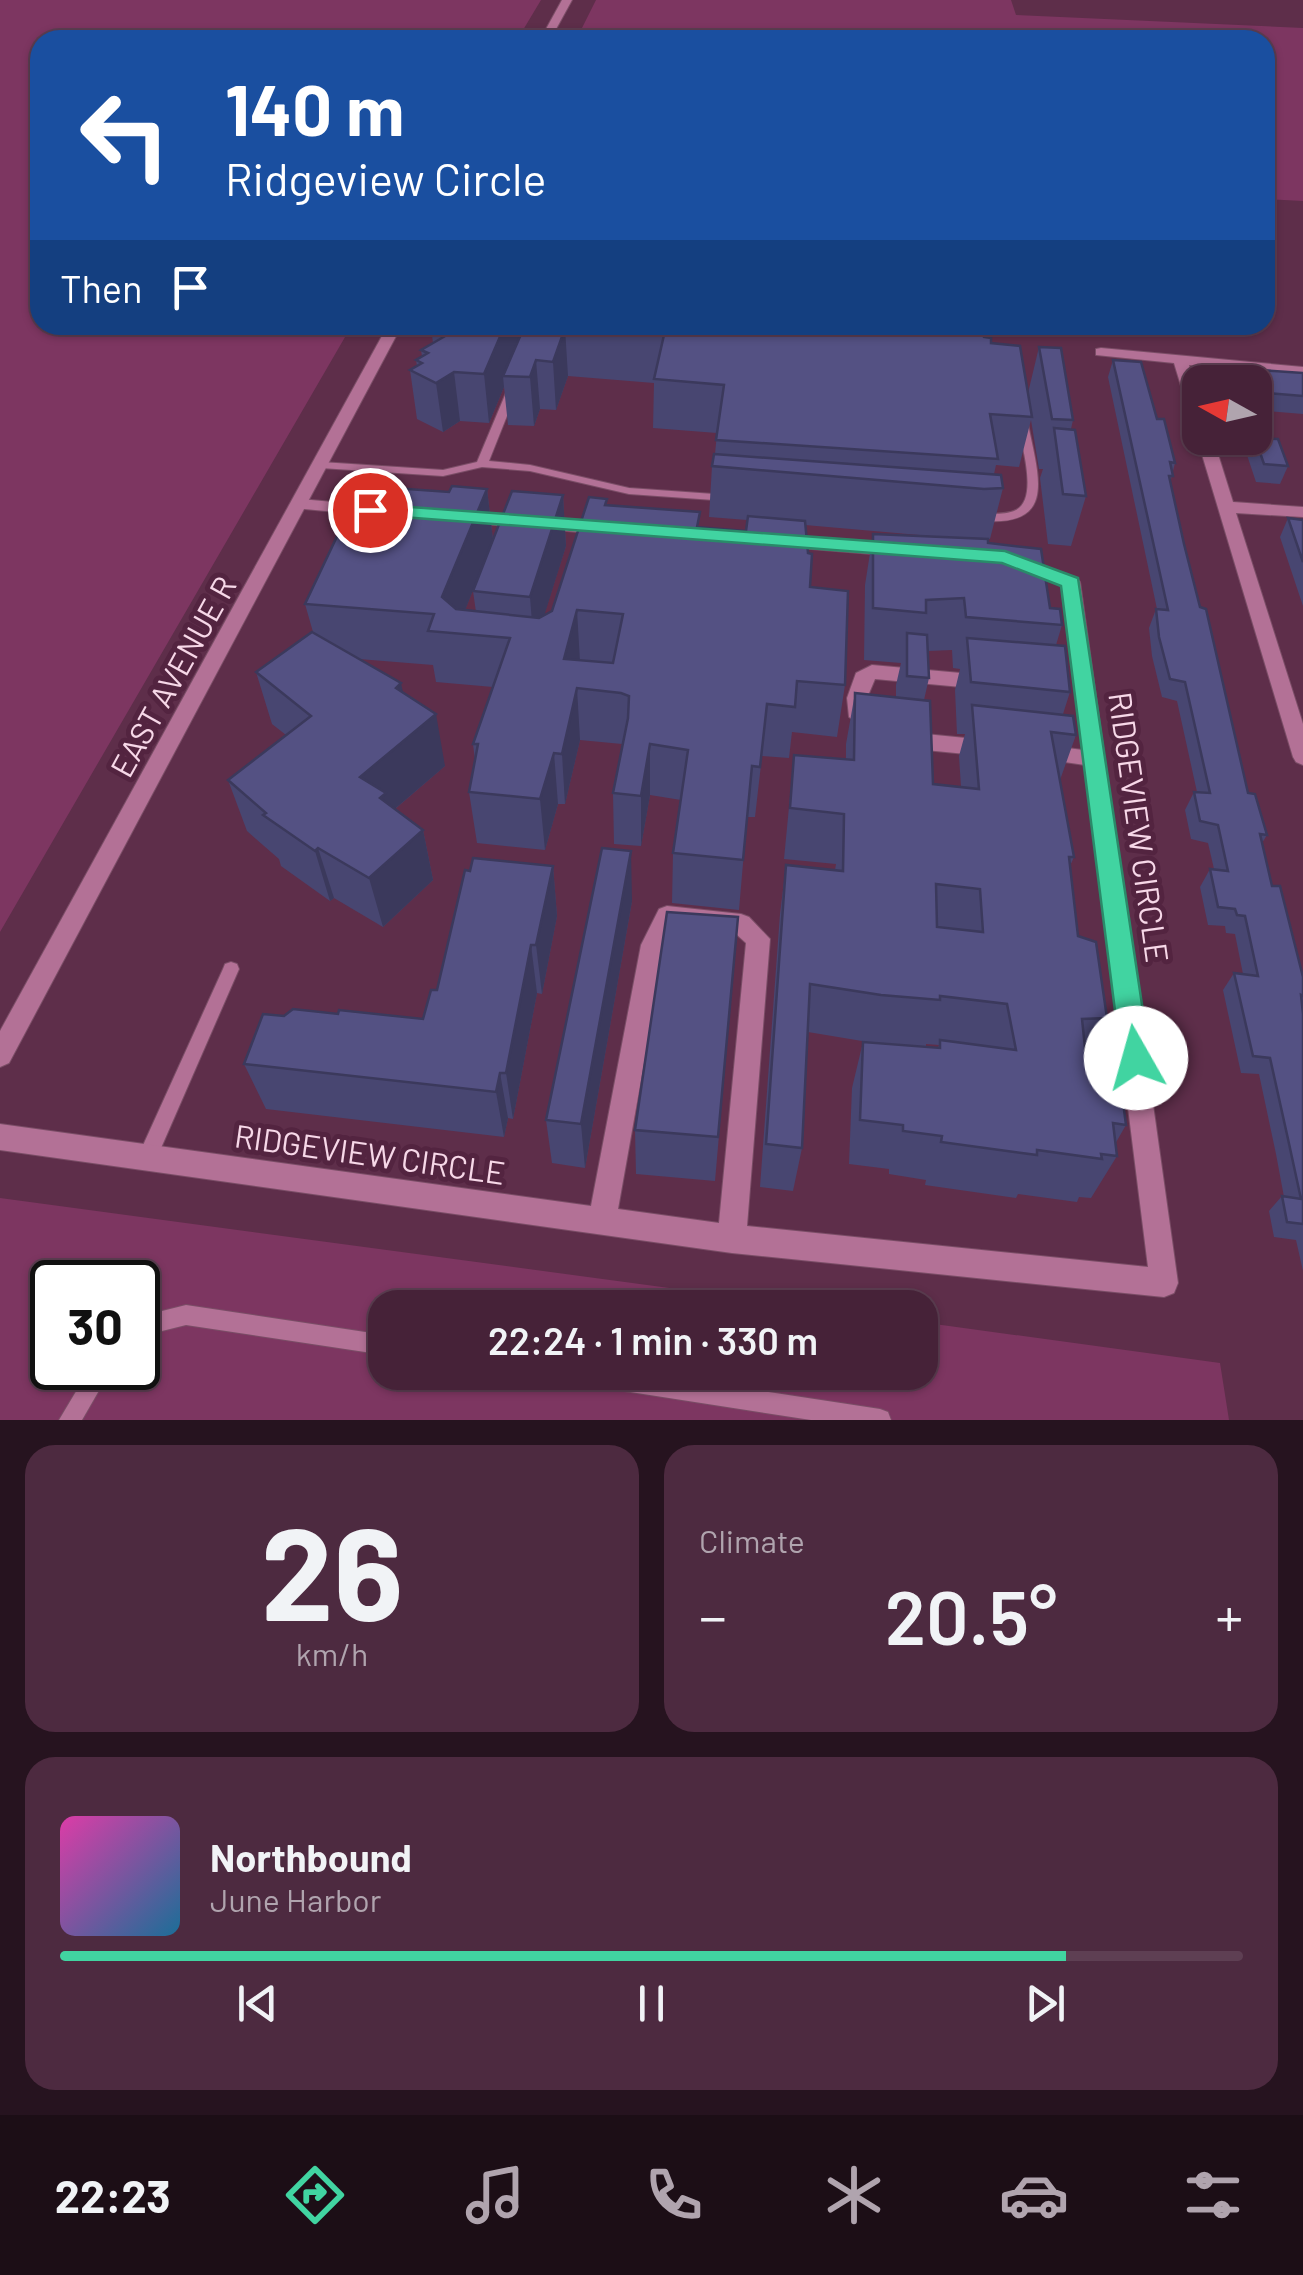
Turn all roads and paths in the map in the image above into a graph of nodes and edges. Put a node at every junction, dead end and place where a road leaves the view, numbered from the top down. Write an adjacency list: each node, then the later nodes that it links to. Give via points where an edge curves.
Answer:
1 (567, 0): 2 (street)
2 (550, 30)
3 (391, 335): 13 (street, EAST AVENUE R)
4 (535, 335): 5 (lane)
5 (532, 344)
6 (1101, 352): 7 (street)
7 (1181, 362): 8 (street); 9 (street)
8 (1182, 365)
9 (1303, 371)
10 (517, 378): 14 (lane)
11 (1020, 407): 20 (lane, via 1030,507 1019,516)
12 (1210, 455): 17 (street)
13 (321, 464): 14 (lane, via 442,473); 16 (street, EAST AVENUE R)
14 (482, 464): 15 (lane, via 630,491)
15 (746, 499)
16 (300, 504): 19 (street); 30 (street, EAST AVENUE R)
17 (1226, 507): 18 (street); 27 (street)
18 (1303, 512)
19 (405, 513)
20 (959, 515)
21 (440, 516): 22 (street, via 581,537)
22 (622, 531)
23 (756, 540): 24 (street)
24 (929, 552)
25 (986, 556): 28 (street, RIDGEVIEW CIRCLE, via 1070,582 1078,690)
26 (1009, 684): 28 (street, via 872,672 857,698 860,724 877,737)
27 (1303, 757)
28 (1097, 758): 34 (street, RIDGEVIEW CIRCLE, via 1164,1283)
29 (231, 969): 32 (lane)
30 (0, 1055)
31 (0, 1138): 32 (street, RIDGEVIEW CIRCLE)
32 (147, 1158): 33 (street, RIDGEVIEW CIRCLE)
33 (602, 1221): 34 (street, RIDGEVIEW CIRCLE); 34 (street, via 653,945 666,916 741,924 758,938)
34 (732, 1239)
35 (160, 1322): 36 (lane, via 186,1315)
36 (368, 1342)
37 (88, 1390): 39 (lane)
38 (684, 1390): 40 (lane)
39 (70, 1420)
40 (880, 1420)

